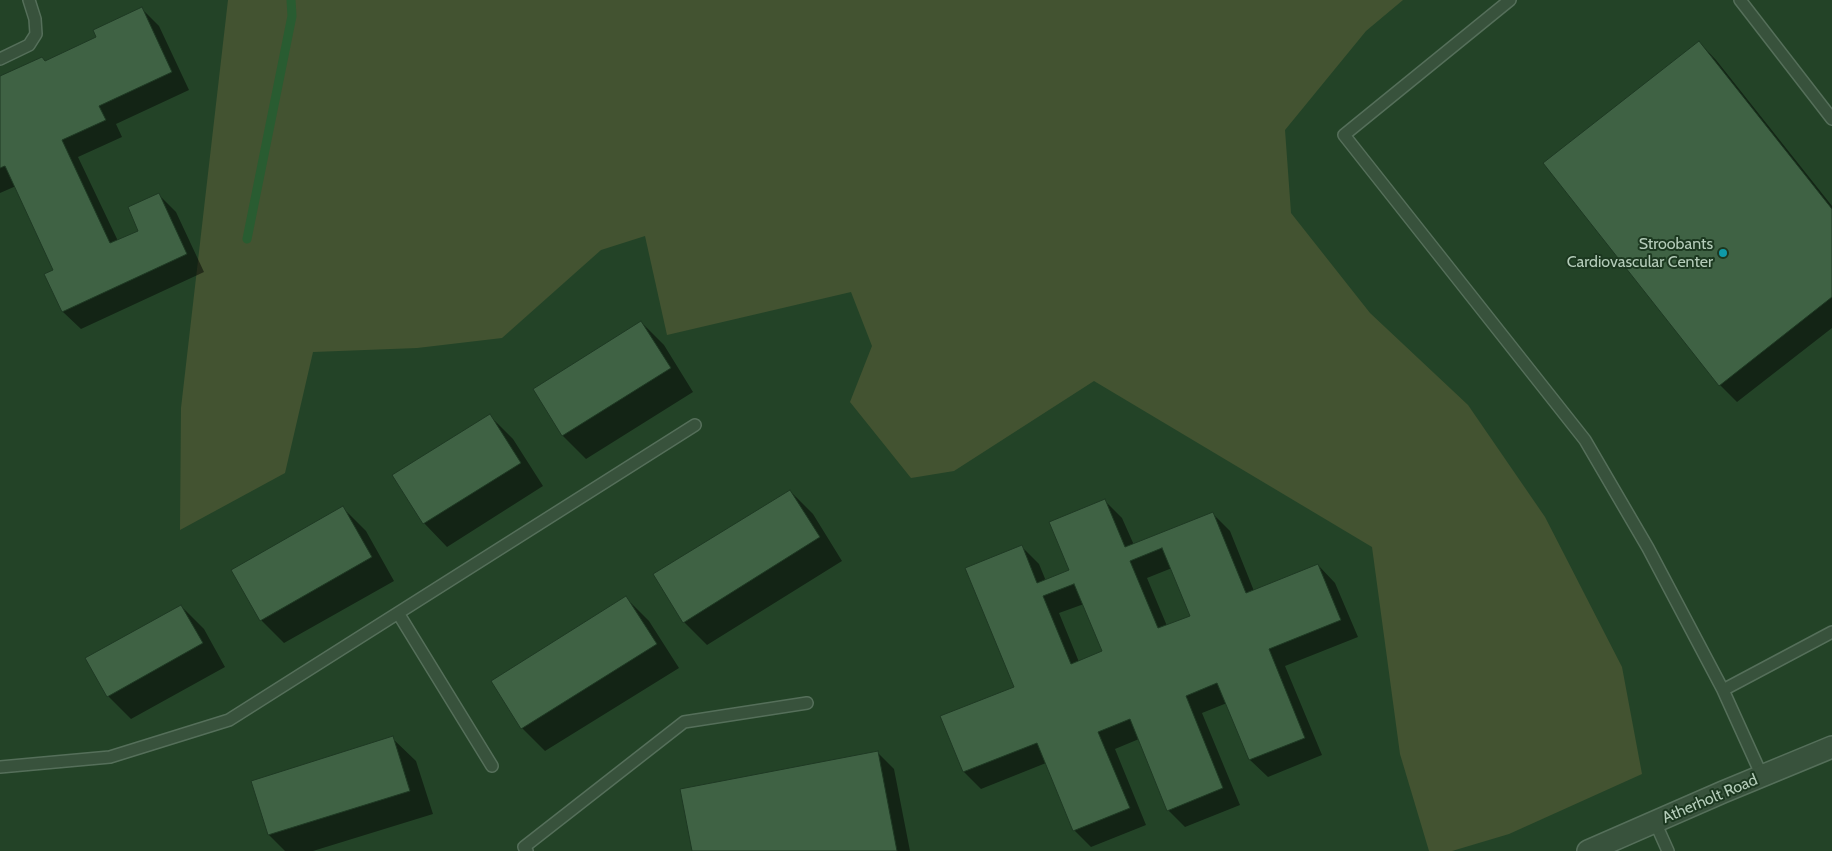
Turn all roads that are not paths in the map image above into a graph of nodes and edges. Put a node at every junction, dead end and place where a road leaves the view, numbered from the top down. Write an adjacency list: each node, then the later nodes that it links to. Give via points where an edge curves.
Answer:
1 (29, 0): 4 (lane, via 36,18 36,34 29,45)
2 (1510, 0): 9 (lane, via 1344,135 1585,440 1648,548)
3 (1740, 0): 5 (lane)
4 (0, 59)
5 (1832, 119)
6 (695, 425): 7 (lane)
7 (398, 613): 12 (lane); 13 (lane, via 229,720 110,756)
8 (1832, 632): 9 (lane)
9 (1723, 690): 14 (lane)
10 (807, 703): 16 (lane, via 684,722)
11 (1832, 747): 14 (street, Atherholt Road)
12 (492, 766)
13 (0, 767)
14 (1762, 776): 15 (street, Atherholt Road)
15 (1655, 822): 17 (street, Atherholt Road); 18 (lane)
16 (523, 850)
17 (1588, 851)
18 (1668, 851)

